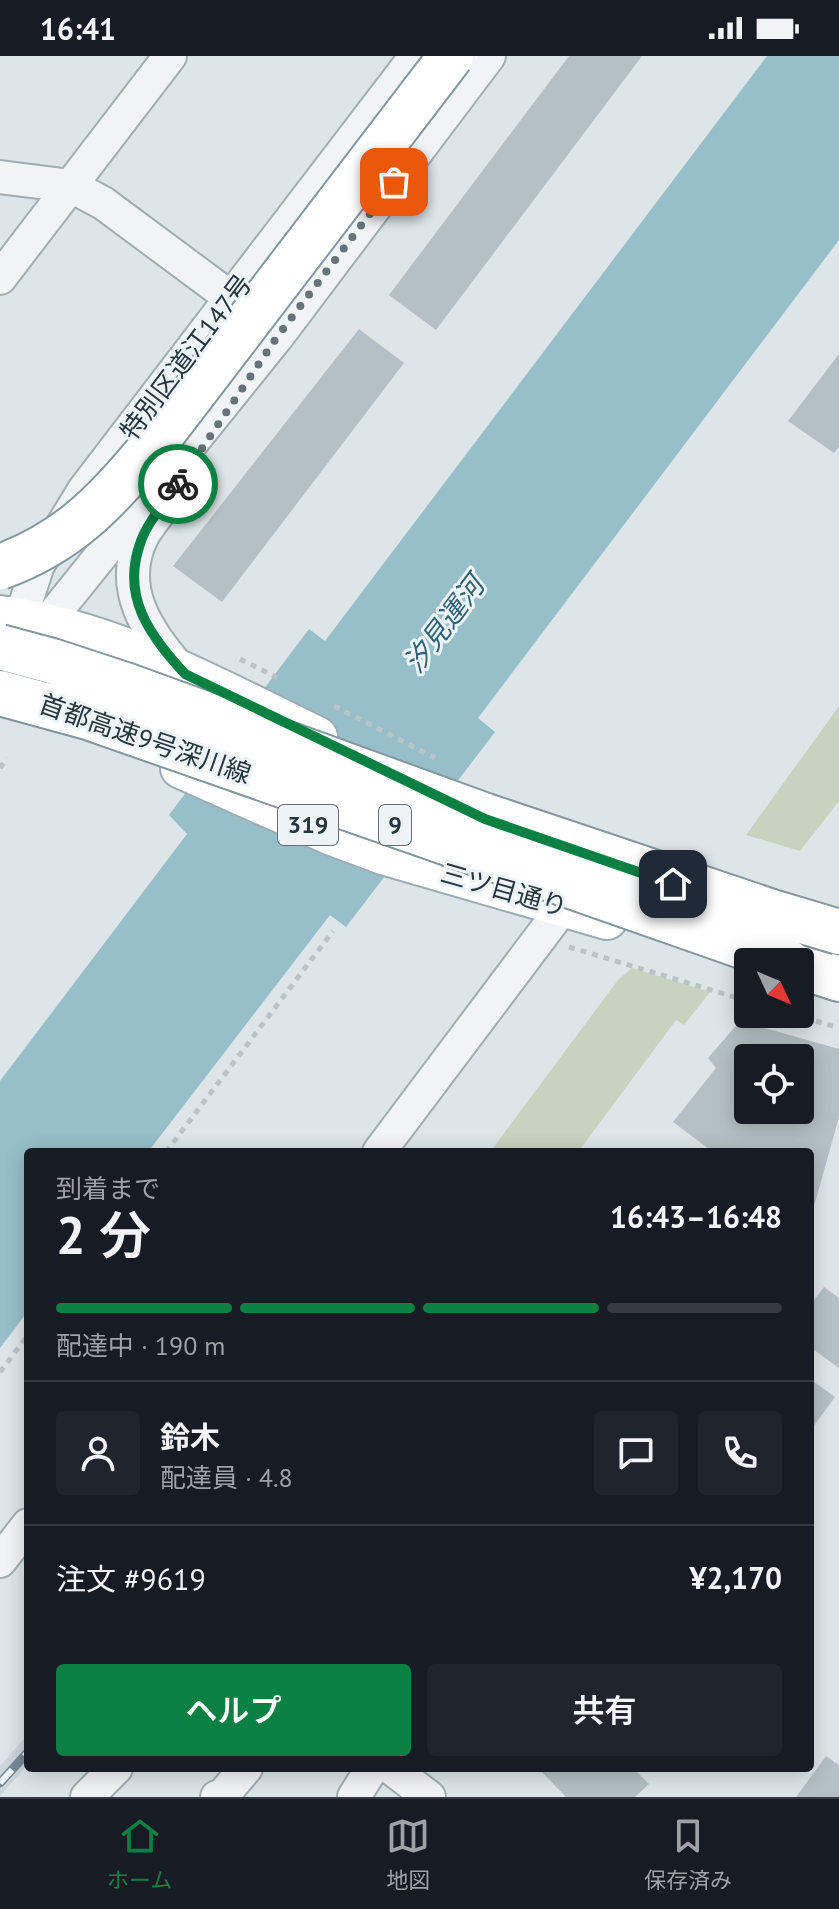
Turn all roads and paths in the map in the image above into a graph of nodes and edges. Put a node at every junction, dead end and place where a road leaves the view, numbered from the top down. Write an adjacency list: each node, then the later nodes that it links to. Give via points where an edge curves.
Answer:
1 (170, 56): 6 (street)
2 (416, 56): 8 (street, 特別区道江147号)
3 (451, 56): 10 (highway, bridge, via 111,495 73,530 29,557)
4 (489, 56): 9 (street)
5 (0, 177): 6 (street)
6 (71, 186): 7 (street); 8 (street, via 103,203)
7 (0, 278)
8 (231, 298): 11 (street, 特別区道江147号, via 84,490 38,565)
9 (277, 337): 11 (street); 13 (street, via 142,538 135,563 142,617)
10 (0, 567)
11 (8, 656): 13 (main road, via 146,657); 19 (main road, 三ツ目通り / 319, via 135,748 383,854); 21 (highway, 首都高速9号深川線 / 9, bridge, via 52,661 128,686 600,855); 23 (highway, 首都高速9号深川線 / 9, bridge, via 88,717)
12 (240, 659): 14 (path)
13 (185, 674): 21 (main road, bridge, via 485,819)
14 (296, 687)
15 (323, 701): 17 (path)
16 (7, 758): 18 (path)
17 (448, 765)
18 (0, 768)
19 (564, 906): 24 (main road, 三ツ目通り / 319); 33 (street)
20 (333, 931): 32 (path)
21 (839, 934)
22 (568, 946): 29 (path)
23 (746, 948)
24 (734, 949)
25 (814, 969): 26 (highway, 首都高速9号深川線 / 9)
26 (839, 976)
27 (814, 980): 28 (main road)
28 (839, 988)
29 (734, 997)
30 (814, 1020): 31 (path)
31 (839, 1028)
32 (169, 1148)
33 (382, 1148)
34 (24, 1340): 35 (path)
35 (0, 1372)
36 (24, 1530): 37 (street)
37 (0, 1561)
38 (112, 1772): 42 (street)
39 (243, 1772): 43 (street)
40 (370, 1772): 44 (street)
41 (396, 1772): 45 (street)
42 (87, 1797)
43 (217, 1797)
44 (354, 1797)
45 (429, 1797)

